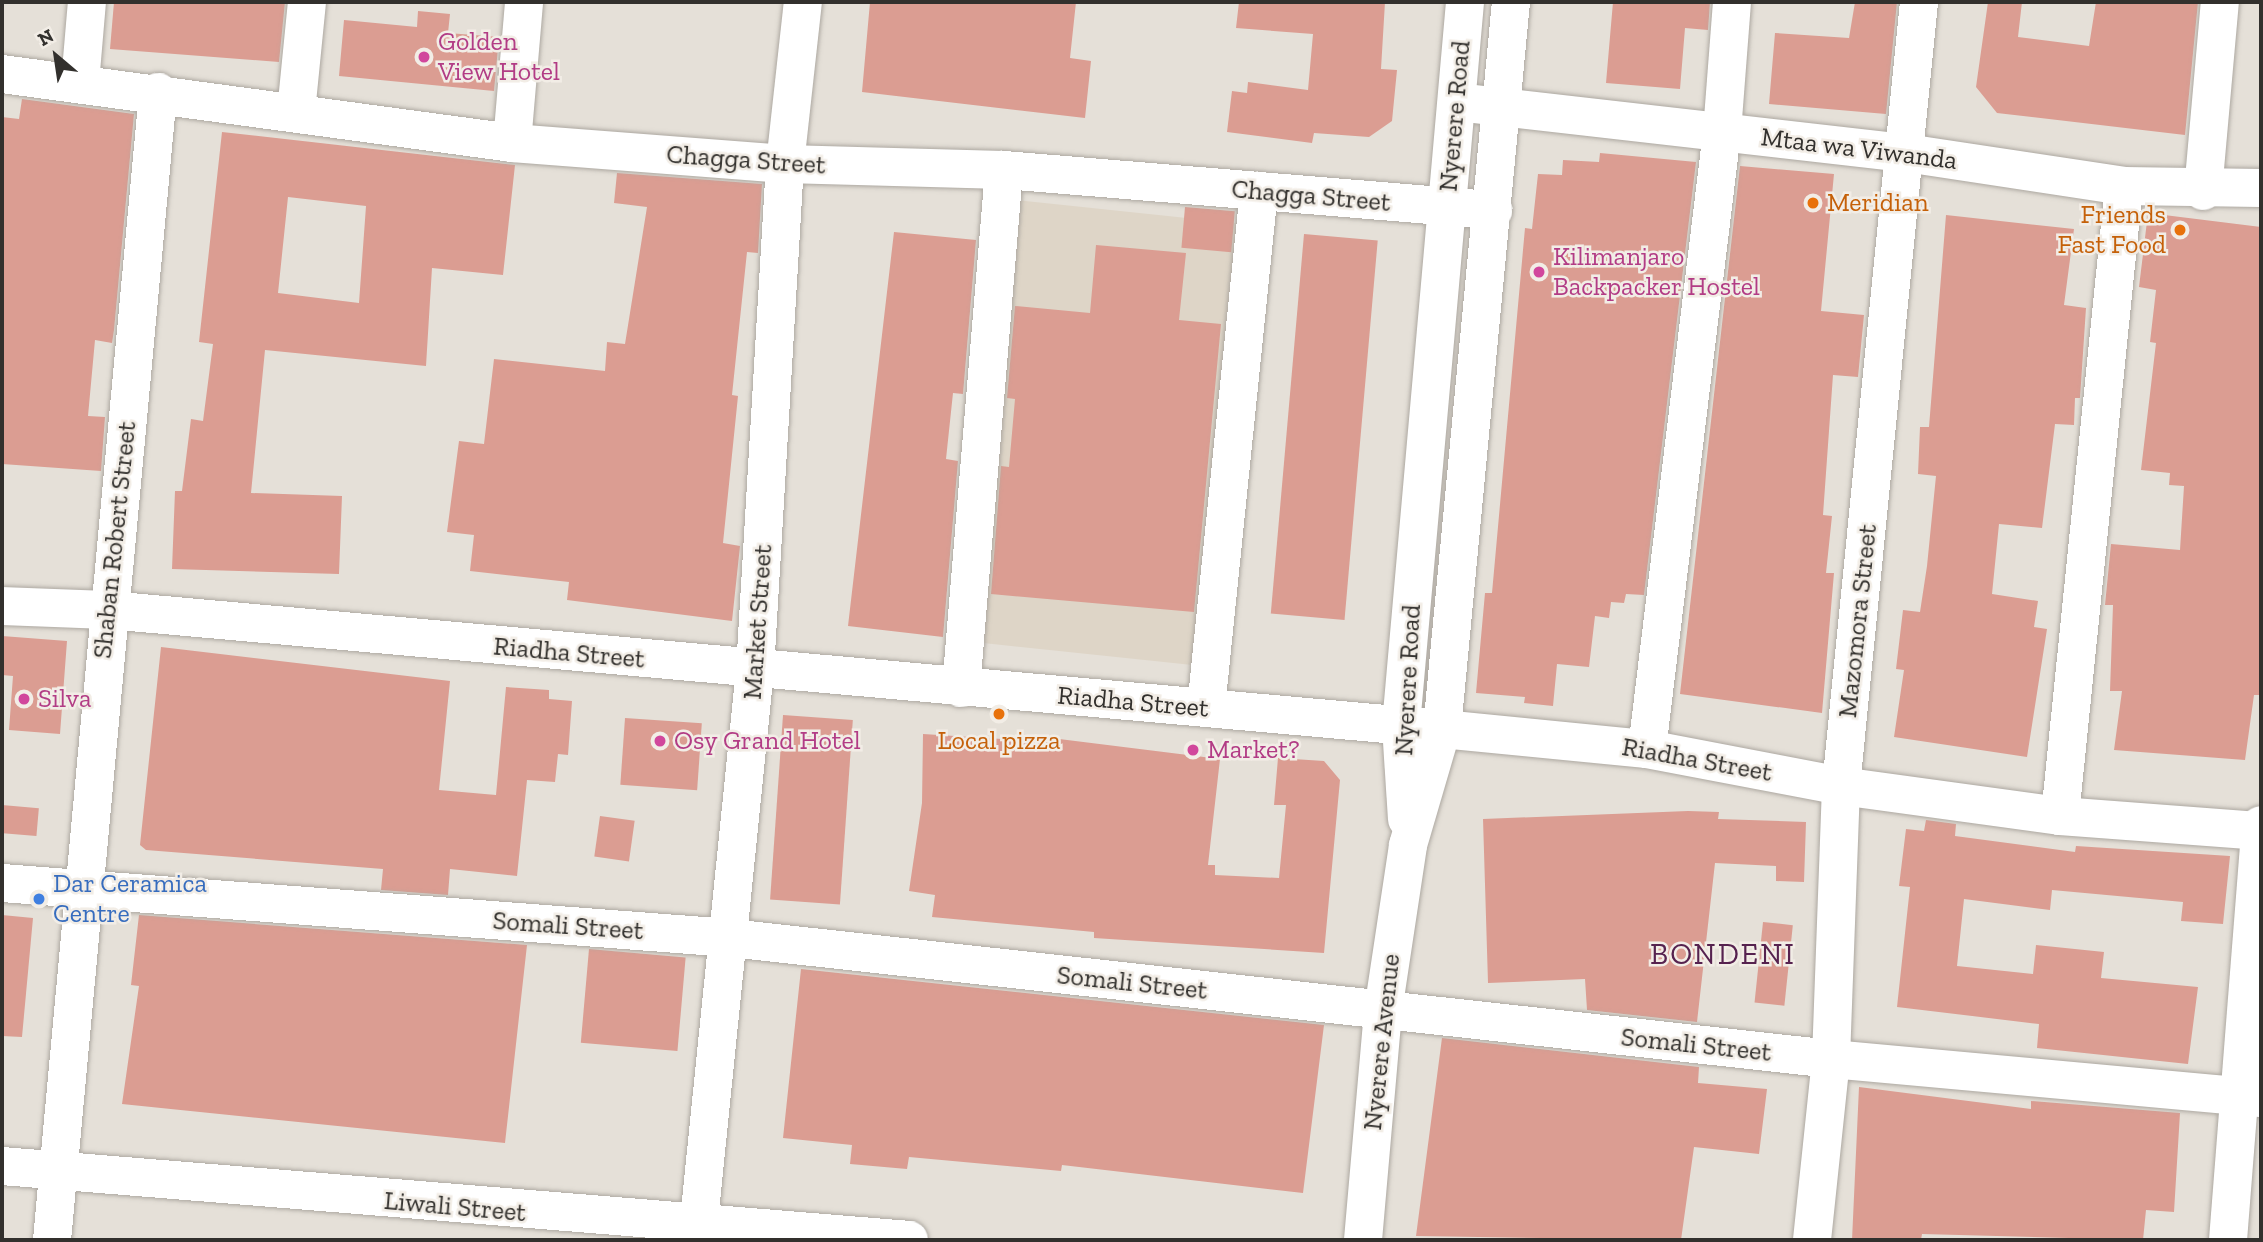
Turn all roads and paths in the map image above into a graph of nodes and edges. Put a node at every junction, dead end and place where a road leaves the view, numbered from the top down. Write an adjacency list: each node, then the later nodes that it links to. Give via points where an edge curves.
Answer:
1 (87, 2): 11 (street)
2 (307, 2): 15 (street)
3 (524, 2): 17 (street)
4 (803, 2): 19 (street, Market Street)
5 (1465, 2): 13 (street, Nyerere Road)
6 (1511, 2): 14 (street, Nyerere Road)
7 (1732, 2): 16 (street)
8 (1919, 2): 18 (street, Mazomora Street)
9 (2220, 2): 24 (street)
10 (2, 74): 11 (street, Chagga Street)
11 (80, 83): 12 (street, Chagga Street)
12 (158, 92): 15 (street, Chagga Street); 28 (street, Shaban Robert Street)
13 (1457, 102): 14 (street, Mtaa wa Viwanda); 25 (street, Nyerere Road)
14 (1499, 107): 16 (street, Mtaa wa Viwanda); 26 (street, Nyerere Road)
15 (296, 112): 17 (street, Chagga Street)
16 (1722, 132): 18 (street, Mtaa wa Viwanda); 34 (street)
17 (512, 143): 19 (street, Chagga Street)
18 (1906, 153): 21 (street, Mtaa wa Viwanda); 35 (street, Mazomora Street)
19 (785, 164): 20 (street, Chagga Street); 29 (street, Market Street)
20 (1004, 170): 23 (street, Chagga Street); 30 (street)
21 (2124, 186): 24 (street, Mtaa wa Viwanda); 36 (street)
22 (2261, 188): 24 (street, Mtaa wa Viwanda)
23 (1259, 191): 25 (street, Chagga Street); 31 (street)
24 (2203, 191)
25 (1448, 207): 26 (street, Chagga Street); 32 (street, Nyerere Road)
26 (1493, 210): 33 (street, Nyerere Road)
27 (2, 606): 28 (street, Riadha Street)
28 (108, 610): 29 (street, Riadha Street); 41 (street, Shaban Robert Street)
29 (755, 670): 30 (street, Riadha Street); 42 (street, Market Street)
30 (961, 688): 31 (street, Riadha Street)
31 (1206, 708): 32 (street, Riadha Street)
32 (1401, 725): 33 (street, Riadha Street); 39 (street, Nyerere Road)
33 (1442, 729): 34 (street, Riadha Street); 39 (street, Nyerere Road)
34 (1647, 749): 35 (street, Riadha Street)
35 (1841, 786): 36 (street, Riadha Street); 44 (street, Mazomora Street)
36 (2060, 816): 38 (street, Riadha Street)
37 (2261, 825): 38 (street)
38 (2261, 831): 45 (street)
39 (1408, 845): 43 (street, Nyerere Avenue)
40 (2, 883): 41 (street, Somali Street)
41 (81, 888): 42 (street, Somali Street); 47 (street, Shaban Robert Street)
42 (730, 938): 43 (street, Somali Street); 48 (street, Market Street)
43 (1383, 1011): 44 (street, Somali Street); 51 (street, Nyerere Avenue)
44 (1831, 1059): 45 (street, Somali Street); 52 (street, Mazomora Street)
45 (2249, 1097): 53 (street)
46 (2, 1166): 47 (street, Liwali Street)
47 (60, 1171): 48 (street, Liwali Street); 49 (street, Shaban Robert Street)
48 (698, 1233): 50 (street, Liwali Street)
49 (52, 1240)
50 (909, 1240)
51 (1363, 1240)
52 (1812, 1240)
53 (2228, 1240)

